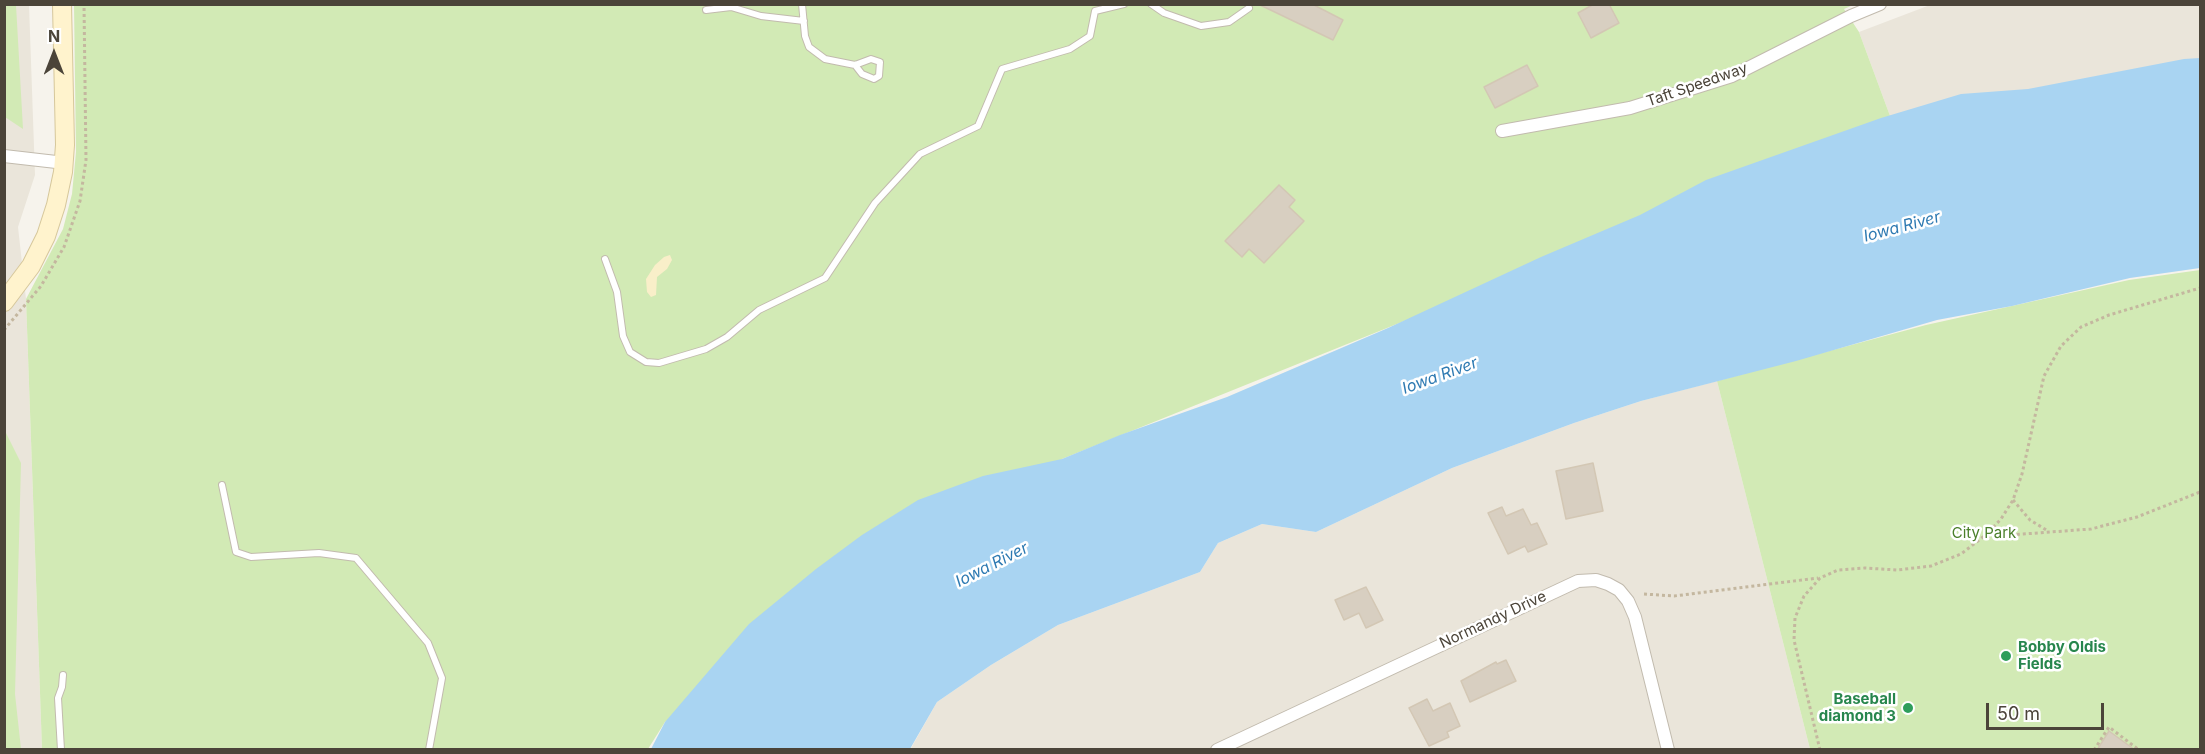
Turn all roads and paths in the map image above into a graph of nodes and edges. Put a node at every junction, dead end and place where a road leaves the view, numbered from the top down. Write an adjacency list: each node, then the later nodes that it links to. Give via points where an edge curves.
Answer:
1 (62, 4): 12 (street)
2 (802, 4): 8 (lane)
3 (1124, 4): 13 (lane, via 1095,11 1090,36 1070,49 1002,69 978,126 920,154 875,203 825,278 759,310 706,349 659,363 646,362 630,352 623,336 617,292)
4 (1151, 4): 6 (lane, via 1200,26 1229,22)
5 (1880, 4): 10 (street, Taft Speedway, via 1732,76 1630,108)
6 (1249, 8)
7 (706, 10): 8 (lane, via 731,7 761,16)
8 (804, 21): 9 (lane, via 809,47 825,59)
9 (855, 65)
10 (1502, 131)
11 (4, 156): 12 (street)
12 (64, 163): 15 (street, via 46,237)
13 (605, 259)
14 (2200, 288): 18 (path, via 2109,315 2081,327 2061,346 2044,376)
15 (4, 302)
16 (222, 485): 25 (lane, via 236,552 252,557 319,553 356,558 428,643 442,678)
17 (2200, 492): 19 (path, via 2126,520 2091,529)
18 (2013, 500): 19 (path, via 2030,520); 20 (path)
19 (2050, 532): 20 (path)
20 (1983, 537): 21 (path, via 1961,554 1931,566 1838,570)
21 (1820, 578): 22 (path, via 1674,596); 28 (path, via 1804,596 1795,618 1794,640)
22 (1644, 594)
23 (63, 675): 24 (lane, via 58,698)
24 (61, 750)
25 (429, 750)
26 (1217, 750): 27 (street, Normandy Drive, via 1578,581 1596,580 1618,590 1635,617)
27 (1668, 750)
28 (1820, 750)
29 (2094, 750): 30 (path, via 2109,728)
30 (2139, 750)

